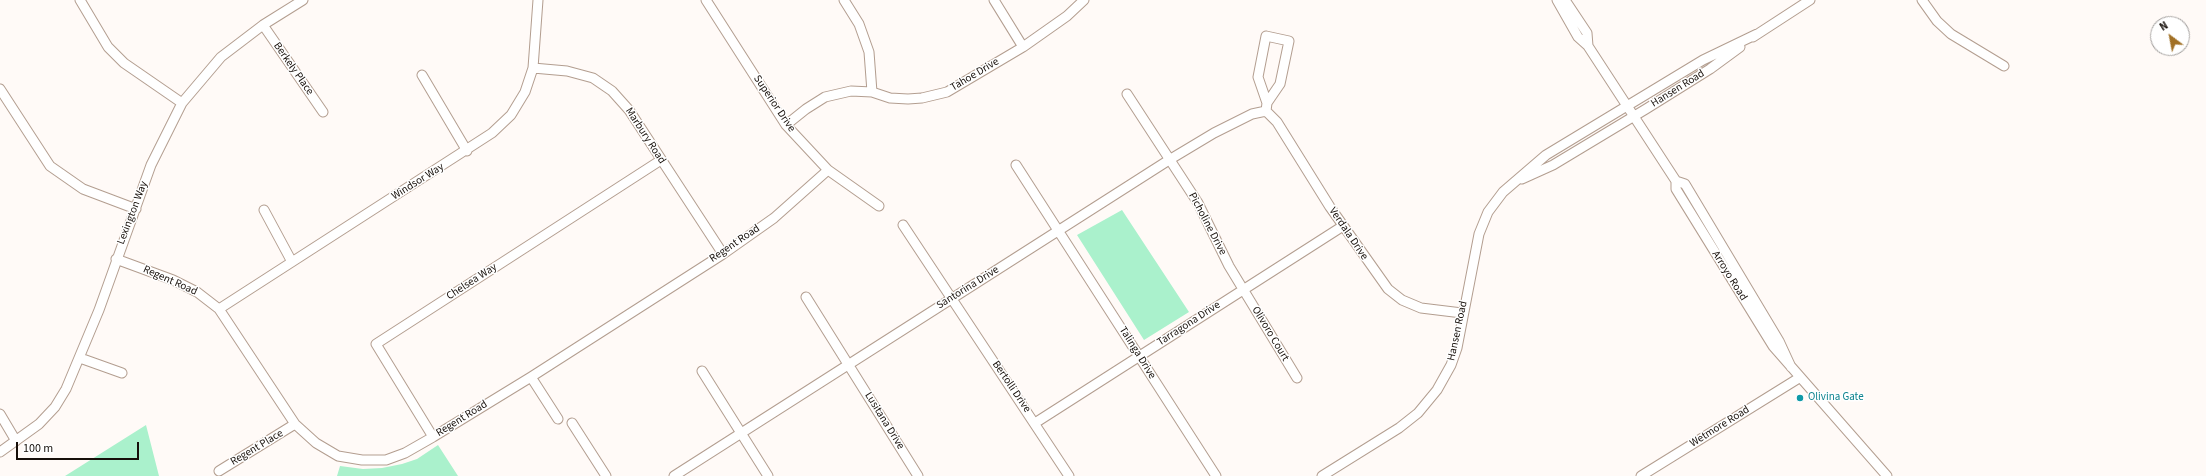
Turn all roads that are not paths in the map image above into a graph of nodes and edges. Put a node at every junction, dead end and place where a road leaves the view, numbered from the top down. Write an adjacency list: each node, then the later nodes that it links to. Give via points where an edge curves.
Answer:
1 (80, 0): 22 (street, via 108,47 124,64)
2 (304, 0): 12 (street, Lexington Way)
3 (538, 0): 17 (street, Windsor Way)
4 (706, 0): 27 (street, Superior Drive)
5 (844, 0): 20 (street, via 865,38 869,52)
6 (994, 0): 15 (street)
7 (1084, 0): 15 (street, Tahoe Drive, via 1067,16)
8 (1557, 0): 14 (street, Arroyo Road, via 1578,37)
9 (1565, 0): 14 (street, Arroyo Road, via 1587,34)
10 (1810, 0): 13 (street, Hansen Road)
11 (1922, 0): 16 (street, via 1937,21 1951,34)
12 (263, 25): 22 (street, Lexington Way, via 221,57); 25 (street, Berkely Place)
13 (1757, 34): 24 (street, Hansen Road, via 1703,60); 26 (street, Hansen Road, via 1710,69)
14 (1588, 46): 24 (street, Arroyo Road)
15 (1023, 47): 20 (street, Tahoe Drive, via 946,92 908,99 890,98)
16 (2004, 66)
17 (533, 68): 28 (street, Windsor Way, via 525,92 511,115); 29 (street, Marbury Road, via 567,71 593,78 612,91 629,110)
18 (422, 75): 28 (street)
19 (0, 89): 35 (street, via 50,166 83,189)
20 (872, 92): 27 (street, Tahoe Drive, via 851,91 826,98 806,109)
21 (1127, 94): 30 (street, Picholine Drive)
22 (182, 103): 35 (street, Lexington Way, via 151,166)
23 (1266, 107): 23 (street, via 1258,77 1266,36 1289,41 1280,84); 30 (street, Santorina Drive, via 1214,133); 38 (street, Verdala Drive)
24 (1628, 107): 26 (street, Arroyo Road); 33 (street, Hansen Road, via 1546,155)
25 (323, 112)
26 (1633, 117): 33 (street, Hansen Road, via 1553,165); 55 (street, Arroyo Road, via 1676,181 1685,184)
27 (786, 125): 32 (street, Superior Drive)
28 (467, 151): 42 (street, Windsor Way)
29 (661, 160): 40 (street, Marbury Road); 62 (street, Chelsea Way, via 376,344)
30 (1169, 160): 39 (street, Santorina Drive); 43 (street, Picholine Drive, via 1198,203 1229,266)
31 (1016, 165): 39 (street, Talinga Drive)
32 (828, 170): 34 (street, Superior Drive); 40 (street, Regent Road, via 774,218)
33 (1512, 183): 47 (street, Hansen Road, via 1494,202 1479,234)
34 (879, 206)
35 (136, 209): 41 (street, Lexington Way)
36 (264, 210): 42 (street)
37 (903, 225): 45 (street, Bertolli Drive)
38 (1342, 226): 43 (street, Tarragona Drive); 47 (street, Verdala Drive, via 1377,276 1394,295 1421,308)
39 (1057, 231): 45 (street, Santorina Drive); 48 (street, Talinga Drive)
40 (723, 254): 53 (street, Regent Road)
41 (116, 259): 46 (street, Regent Road, via 173,280 197,292); 49 (street, Lexington Way)
42 (292, 262): 46 (street, Windsor Way)
43 (1244, 289): 48 (street, Tarragona Drive); 54 (street, Olivoro Court)
44 (806, 297): 50 (street, Lusitana Drive)
45 (950, 299): 50 (street, Santorina Drive); 59 (street, Bertolli Drive)
46 (220, 309): 60 (street, Regent Road)
47 (1462, 313): 72 (street, Hansen Road, via 1457,348 1451,365 1428,402 1399,428)
48 (1139, 356): 59 (street, Tarragona Drive); 71 (street, Talinga Drive)
49 (80, 358): 52 (street); 63 (street, Lexington Way, via 55,407 39,424)
50 (850, 366): 61 (street, Santorina Drive); 69 (street, Lusitana Drive)
51 (702, 371): 61 (street)
52 (122, 373)
53 (531, 377): 57 (street); 62 (street, Regent Road)
54 (1297, 378)
55 (1799, 378): 73 (street, Wetmore Road); 74 (street, Arroyo Road)
56 (0, 414): 63 (street)
57 (558, 419)
58 (572, 423): 66 (street)
59 (1035, 423): 70 (street, Bertolli Drive)
60 (295, 424): 62 (street, Regent Road, via 316,443 338,456 362,460 386,460 405,453); 65 (street, Regent Place)
61 (741, 433): 67 (street, Santorina Drive); 68 (street)
62 (433, 437)
63 (16, 441): 64 (street, Lexington Way)
64 (0, 452)
65 (219, 471)
66 (606, 476)
67 (674, 476)
68 (768, 476)
69 (918, 476)
70 (1069, 476)
71 (1216, 476)
72 (1322, 476)
73 (1641, 476)
74 (1887, 476)

